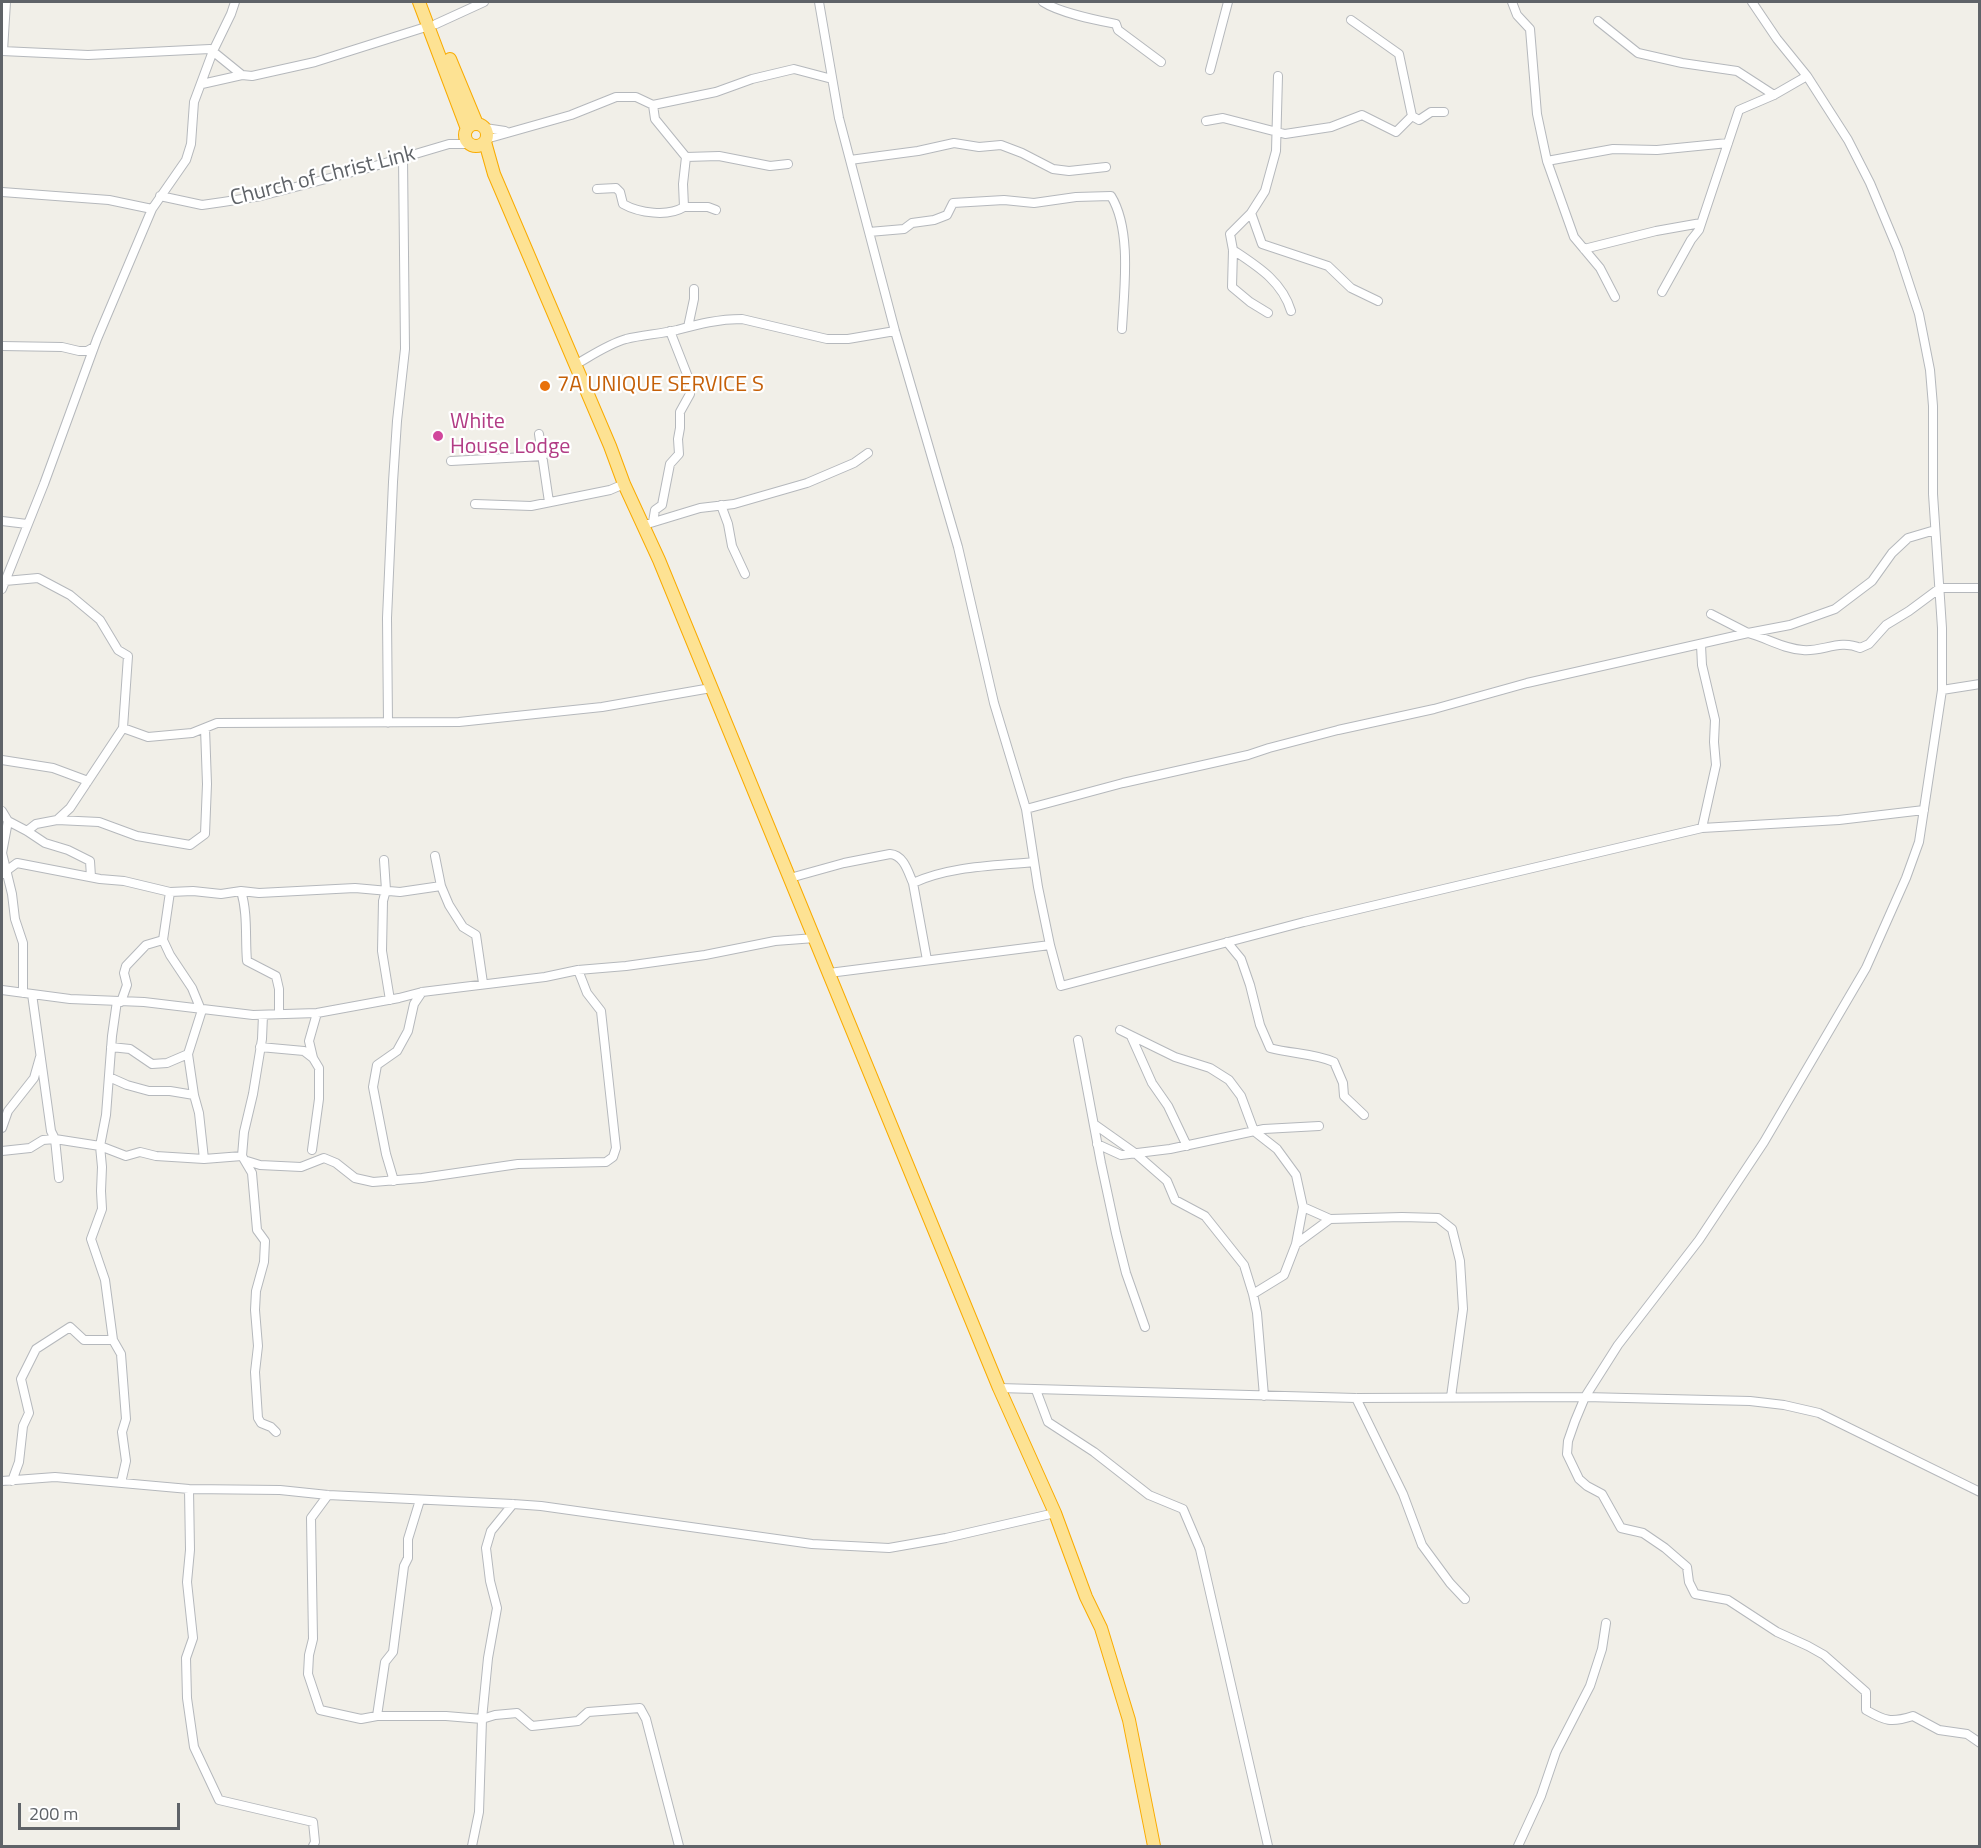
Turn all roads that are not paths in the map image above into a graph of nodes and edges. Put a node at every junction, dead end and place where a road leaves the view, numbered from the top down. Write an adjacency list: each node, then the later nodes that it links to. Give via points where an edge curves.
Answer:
1 (6, 2): 14 (street)
2 (235, 2): 15 (street)
3 (419, 2): 13 (highway)
4 (428, 2): 13 (highway)
5 (484, 2): 13 (street)
6 (819, 2): 21 (street)
7 (1043, 2): 16 (street, via 1116,24 1118,30)
8 (1228, 2): 17 (street)
9 (1512, 2): 34 (street, via 1517,15 1530,29 1537,114)
10 (1752, 2): 20 (street)
11 (1351, 20): 26 (street, via 1399,54)
12 (1598, 21): 23 (street, via 1638,53 1737,71)
13 (433, 25): 18 (street, via 315,62); 29 (highway)
14 (2, 51): 15 (street, via 88,55 201,48)
15 (213, 51): 18 (street); 22 (street)
16 (1161, 62)
17 (1210, 70)
18 (242, 75): 22 (street)
19 (1278, 76): 28 (street)
20 (1807, 76): 23 (street); 72 (street, via 1870,183 1919,314 1932,397)
21 (832, 79): 24 (street, via 794,69); 33 (street)
22 (202, 84): 39 (street, via 194,102 189,152)
23 (1774, 95): 30 (street, via 1739,110)
24 (653, 105): 29 (street, via 636,97 616,97 571,115 508,132); 32 (street, via 655,120)
25 (1444, 112): 26 (street, via 1431,112 1419,120)
26 (1412, 116): 28 (street, via 1396,132 1362,116 1331,127)
27 (1206, 122): 28 (street, via 1222,118)
28 (1277, 132): 43 (street, via 1265,191)
29 (476, 136): 31 (street, Church of Christ Link); 60 (highway)
30 (1728, 143): 34 (street, via 1613,149); 44 (street)
31 (403, 157): 39 (street, Church of Christ Link, via 261,196 202,205); 83 (street, via 405,349 392,492)
32 (686, 157): 35 (street, via 719,156 770,166); 40 (street)
33 (850, 160): 36 (street, via 954,143 1001,145 1053,169); 45 (street)
34 (1547, 161): 46 (street, via 1574,237)
35 (788, 165)
36 (1106, 167)
37 (597, 189): 40 (street, via 616,188 623,204 643,212 672,213)
38 (2, 192): 41 (street, via 109,200)
39 (160, 196): 41 (street)
40 (684, 207): 42 (street)
41 (152, 209): 59 (street)
42 (716, 210)
43 (1251, 213): 47 (street, via 1230,234); 51 (street, via 1262,244 1328,266 1351,288)
44 (1701, 223): 46 (street); 49 (street)
45 (869, 232): 55 (street, via 904,229 912,223 934,220 947,215 953,203 965,201 1034,203 1111,196 1117,205 1123,235 1126,281); 56 (street)
46 (1584, 249): 50 (street, via 1600,268)
47 (1233, 250): 52 (street, via 1268,274); 53 (street, via 1232,287)
48 (694, 289): 54 (street)
49 (1662, 292)
50 (1615, 297)
51 (1378, 300)
52 (1291, 310)
53 (1268, 313)
54 (688, 327): 56 (street, via 705,321 742,319 827,339); 57 (street)
55 (1122, 329)
56 (895, 331): 88 (street, via 958,547 994,703)
57 (670, 332): 60 (street, via 624,340); 71 (street, via 690,382 690,394 680,412 679,454 670,464 662,505)
58 (2, 346): 59 (street, via 79,351)
59 (94, 347): 70 (street)
60 (575, 365): 65 (highway)
61 (540, 434): 63 (street)
62 (868, 453): 68 (street, via 807,483)
63 (543, 456): 64 (street); 66 (street)
64 (451, 461)
65 (624, 484): 66 (street); 71 (highway)
66 (549, 502): 67 (street, via 531,506)
67 (475, 504)
68 (721, 505): 71 (street); 73 (street, via 732,546)
69 (2, 521): 70 (street)
70 (27, 524): 74 (street)
71 (649, 524): 81 (highway)
72 (1935, 530): 75 (street); 78 (street, via 1908,538 1872,581 1835,609 1790,625)
73 (745, 574)
74 (3, 585): 84 (street, via 38,578 70,595 100,620 118,650 128,656)
75 (1940, 588): 76 (street); 78 (street, via 1860,648 1832,645 1806,651 1784,648); 82 (street)
76 (1980, 588)
77 (1711, 614): 78 (street)
78 (1748, 633): 79 (street)
79 (1701, 645): 88 (street, via 1527,683); 93 (street, via 1715,720 1716,765)
80 (1980, 684): 82 (street)
81 (711, 688): 83 (street, via 602,707 459,723); 100 (highway)
82 (1942, 690): 89 (street)
83 (388, 723): 85 (street, via 217,723)
84 (123, 728): 85 (street, via 148,737); 87 (street)
85 (205, 728): 91 (street, via 205,834 190,845 138,836 99,822)
86 (2, 760): 87 (street, via 53,768)
87 (88, 781): 91 (street)
88 (1026, 809): 97 (street)
89 (1924, 810): 93 (street, via 1839,820); 159 (street, via 1919,842 1906,878 1866,968 1764,1142 1699,1240 1618,1345)
90 (2, 811): 92 (street)
91 (57, 820): 94 (street, via 36,824)
92 (8, 821): 94 (street); 98 (street, via 2,853)
93 (1702, 828): 108 (street)
94 (27, 831): 99 (street, via 45,843 90,861)
95 (435, 856): 102 (street)
96 (384, 860): 103 (street)
97 (1034, 862): 101 (street, via 950,871); 109 (street)
98 (4, 872): 99 (street, via 17,863); 116 (street, via 23,943)
99 (91, 877): 105 (street)
100 (789, 878): 101 (street, via 890,854 901,859); 106 (highway)
101 (913, 883): 110 (street)
102 (441, 886): 103 (street, via 400,892); 113 (street, via 463,927 476,935)
103 (386, 890): 104 (street); 117 (street, via 382,951)
104 (241, 891): 105 (street); 121 (street, via 246,907 247,961 276,976)
105 (170, 892): 107 (street)
106 (815, 938): 111 (street, via 775,941 705,956); 112 (highway)
107 (163, 940): 118 (street, via 146,945 126,966 127,985); 119 (street)
108 (1227, 942): 109 (street, via 1061,986); 133 (street, via 1241,959 1270,1048 1334,1062 1344,1096)
109 (1050, 945): 110 (street)
110 (927, 960): 112 (street)
111 (578, 970): 113 (street); 148 (street, via 587,993 601,1011 613,1157 606,1162 518,1164)
112 (829, 973): 155 (highway)
113 (483, 983): 115 (street)
114 (2, 990): 116 (street)
115 (422, 992): 117 (street); 148 (street, via 397,1051 377,1065 373,1087)
116 (27, 994): 118 (street); 128 (street)
117 (390, 1000): 120 (street)
118 (119, 1001): 119 (street); 126 (street)
119 (201, 1010): 122 (street); 129 (street)
120 (317, 1012): 121 (street); 130 (street, via 309,1041)
121 (279, 1014): 122 (street)
122 (263, 1015): 127 (street)
123 (1120, 1030): 124 (street)
124 (1131, 1036): 137 (street, via 1210,1068 1229,1080 1241,1096); 141 (street)
125 (1078, 1040): 134 (street)
126 (111, 1047): 129 (street, via 130,1049 152,1064); 131 (street)
127 (260, 1047): 130 (street, via 304,1051); 146 (street, via 244,1132)
128 (41, 1054): 136 (street, via 34,1077 8,1111); 138 (street)
129 (189, 1054): 132 (street)
130 (313, 1058): 142 (street, via 319,1068 319,1099)
131 (109, 1077): 132 (street, via 149,1091); 140 (street)
132 (194, 1095): 145 (street)
133 (1364, 1115)
134 (1094, 1124): 139 (street); 144 (street)
135 (1319, 1126): 137 (street)
136 (2, 1128)
137 (1254, 1131): 141 (street); 149 (street, via 1277,1149 1296,1175)
138 (55, 1139): 140 (street); 143 (street, via 43,1140 30,1148); 147 (street)
139 (1097, 1144): 144 (street, via 1121,1155); 153 (street, via 1126,1273)
140 (100, 1146): 145 (street, via 126,1156 140,1152); 154 (street, via 102,1209 91,1239 105,1280)
141 (1186, 1146): 144 (street)
142 (312, 1150)
143 (2, 1151)
144 (1135, 1153): 152 (street, via 1167,1181 1175,1200 1205,1216 1244,1265)
145 (204, 1159): 146 (street)
146 (244, 1159): 148 (street, via 260,1165 301,1167 324,1158 355,1179); 161 (street, via 252,1173 257,1230 265,1241 255,1310 258,1418)
147 (59, 1178)
148 (394, 1181)
149 (1303, 1207): 150 (street); 151 (street)
150 (1330, 1219): 151 (street); 158 (street, via 1438,1218 1452,1229 1460,1261 1463,1309)
151 (1296, 1244): 152 (street, via 1284,1275)
152 (1253, 1294): 157 (street)
153 (1145, 1327)
154 (113, 1340): 163 (street, via 84,1341 70,1327 36,1349 21,1379 29,1413); 164 (street, via 121,1354 126,1419 122,1432 126,1461)
155 (999, 1388): 156 (street); 170 (highway)
156 (1036, 1390): 157 (street); 180 (street, via 1048,1422 1149,1495 1183,1509 1200,1549)
157 (1264, 1396): 160 (street)
158 (1452, 1397): 159 (street); 160 (street)
159 (1585, 1397): 166 (street, via 1750,1401 1819,1413); 175 (street, via 1567,1454 1579,1479 1602,1494 1621,1528 1643,1533 1687,1567 1695,1594 1728,1600 1777,1632 1824,1655 1866,1692 1866,1710 1883,1720 1913,1716 1939,1730 1967,1734)
160 (1356, 1398): 171 (street, via 1403,1494 1422,1545)
161 (276, 1432)
162 (2, 1481): 163 (street)
163 (12, 1481): 164 (street, via 55,1477)
164 (121, 1483): 165 (street)
165 (189, 1489): 167 (street); 176 (street, via 187,1582 193,1638 186,1658 194,1747 219,1800 313,1822)
166 (1980, 1492)
167 (328, 1495): 168 (street); 173 (street, via 311,1518 313,1639 308,1674 320,1710 361,1719)
168 (420, 1500): 169 (street); 173 (street, via 408,1539 393,1652 385,1662)
169 (513, 1504): 170 (street, via 812,1544 889,1548); 174 (street, via 491,1531 486,1548 497,1608)
170 (1055, 1513): 179 (highway, via 1114,1666 1136,1751)
171 (1466, 1599)
172 (1606, 1623): 181 (street, via 1590,1686 1556,1752)
173 (377, 1716): 174 (street)
174 (482, 1719): 177 (street, via 479,1812); 178 (street, via 517,1713 532,1726 578,1722 588,1712 640,1708)
175 (1980, 1743)
176 (313, 1846)
177 (472, 1846)
178 (679, 1846)
179 (1154, 1846)
180 (1268, 1846)
181 (1518, 1846)

